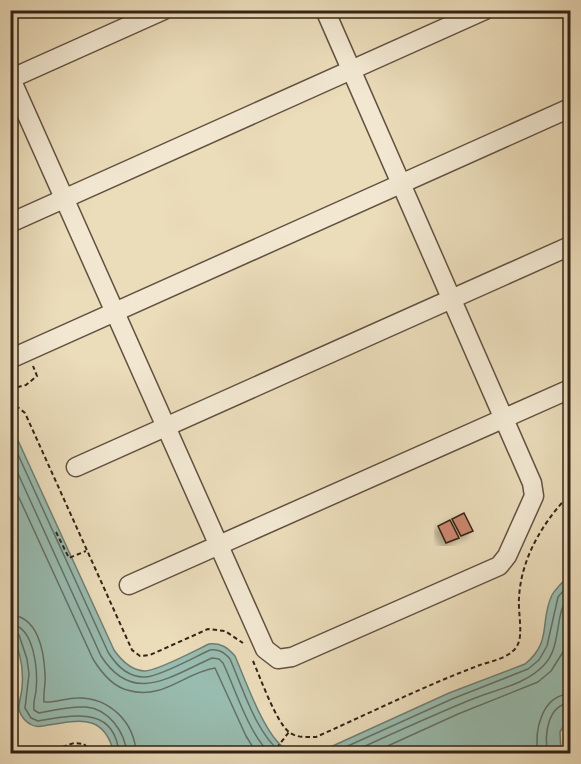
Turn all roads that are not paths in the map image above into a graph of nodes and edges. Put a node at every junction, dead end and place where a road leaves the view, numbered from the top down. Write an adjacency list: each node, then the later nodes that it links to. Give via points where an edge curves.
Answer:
1 (164, 10): 5 (street)
2 (326, 10): 4 (street)
3 (485, 10): 4 (street)
4 (352, 70): 7 (street); 8 (street)
5 (11, 79): 8 (street)
6 (570, 108): 7 (street)
7 (401, 184): 11 (street); 12 (street)
8 (64, 198): 9 (street); 12 (street)
9 (10, 223)
10 (570, 246): 11 (street)
11 (452, 299): 15 (street); 16 (street)
12 (115, 312): 13 (street); 16 (street)
13 (10, 359)
14 (570, 389): 15 (street)
15 (504, 419): 18 (street); 18 (street, via 534,496 507,556 498,566 292,657 278,659 265,649)
16 (166, 427): 17 (street); 18 (street)
17 (76, 467)
18 (219, 546): 19 (street)
19 (129, 585)

